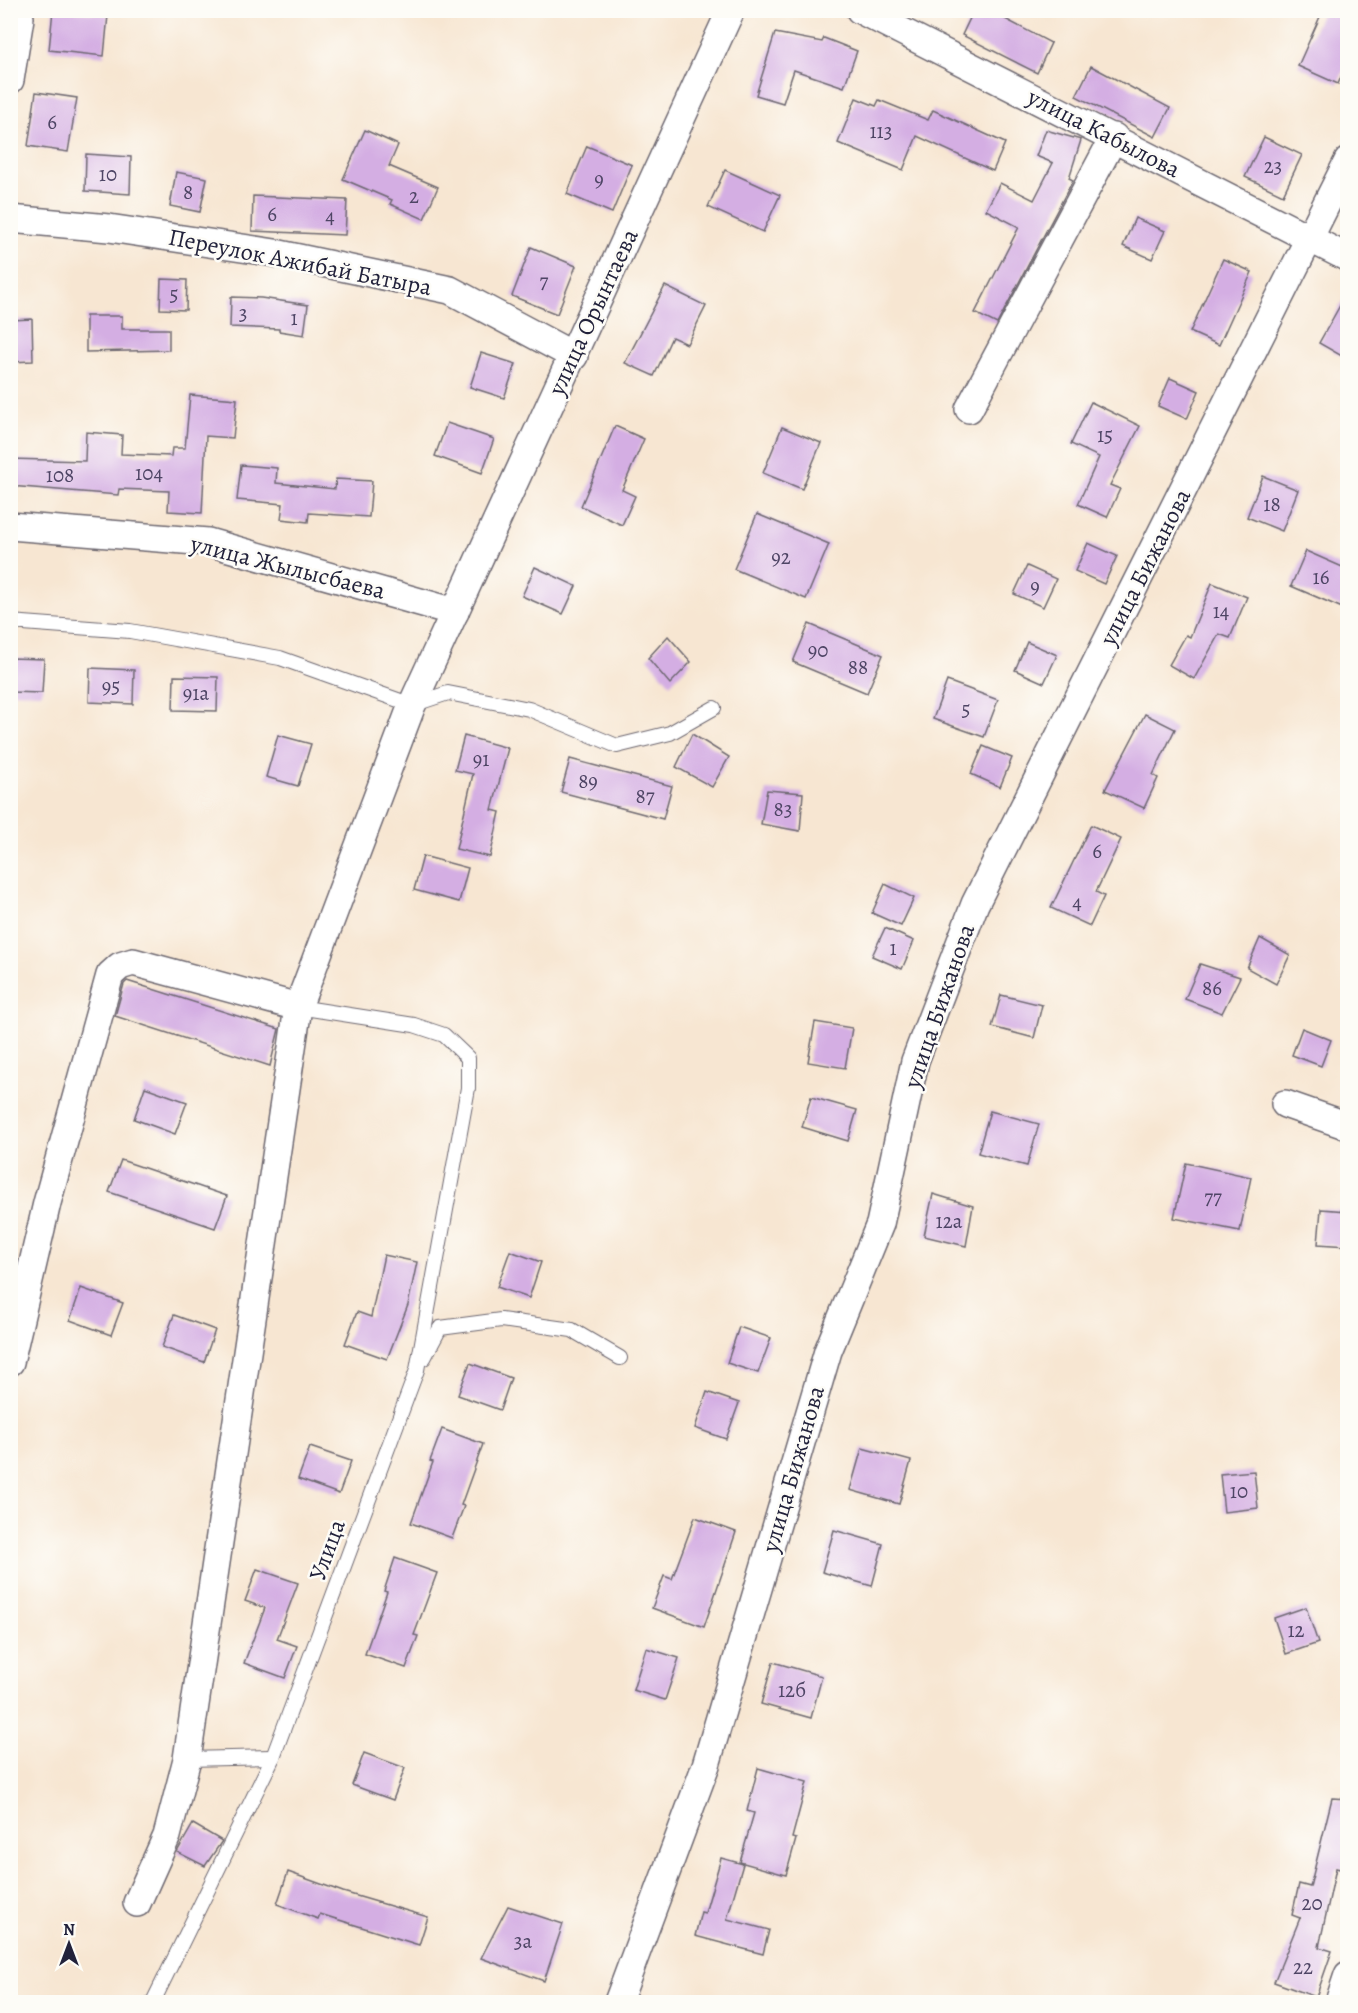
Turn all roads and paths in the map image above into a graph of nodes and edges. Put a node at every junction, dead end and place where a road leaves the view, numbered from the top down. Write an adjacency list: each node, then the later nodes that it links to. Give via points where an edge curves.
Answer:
1 (18, 10): 4 (street)
2 (730, 10): 10 (street, улица Орынтаева)
3 (860, 10): 5 (street, улица Кабылова)
4 (10, 80)
5 (1114, 137): 8 (street, улица Кабылова); 11 (street)
6 (1347, 161): 8 (street, улица Бижанова)
7 (10, 219): 10 (street, Переулок Ажибай Батыра, via 109,228 274,253 450,290)
8 (1310, 240): 9 (street, улица Кабылова); 28 (street, улица Бижанова, via 975,904 915,1061 880,1224 828,1351 706,1766)
9 (1347, 258)
10 (574, 356): 13 (street, улица Орынтаева)
11 (969, 409)
12 (10, 526): 13 (street, улица Жылысбаева, via 208,542)
13 (455, 612): 15 (street, улица Орынтаева)
14 (10, 622): 15 (lane, via 130,631 280,658)
15 (412, 705): 16 (lane, via 448,693 529,709 617,746 670,733); 17 (street, улица Орынтаева)
16 (714, 708)
17 (298, 1007): 21 (street, via 133,962 110,975 46,1203); 22 (lane, Улица, via 414,1025 444,1035 468,1058 468,1088); 24 (street, улица Орынтаева)
18 (1286, 1104): 19 (street)
19 (1347, 1126)
20 (620, 1358): 22 (lane, via 572,1330 501,1320 440,1328)
21 (10, 1362)
22 (417, 1370): 23 (lane, Улица)
23 (273, 1757): 24 (lane); 27 (lane, Улица)
24 (187, 1759): 25 (street, улица Орынтаева, via 167,1836)
25 (136, 1903)
26 (1347, 1975): 29 (street)
27 (153, 2002)
28 (618, 2002)
29 (1339, 2002)

